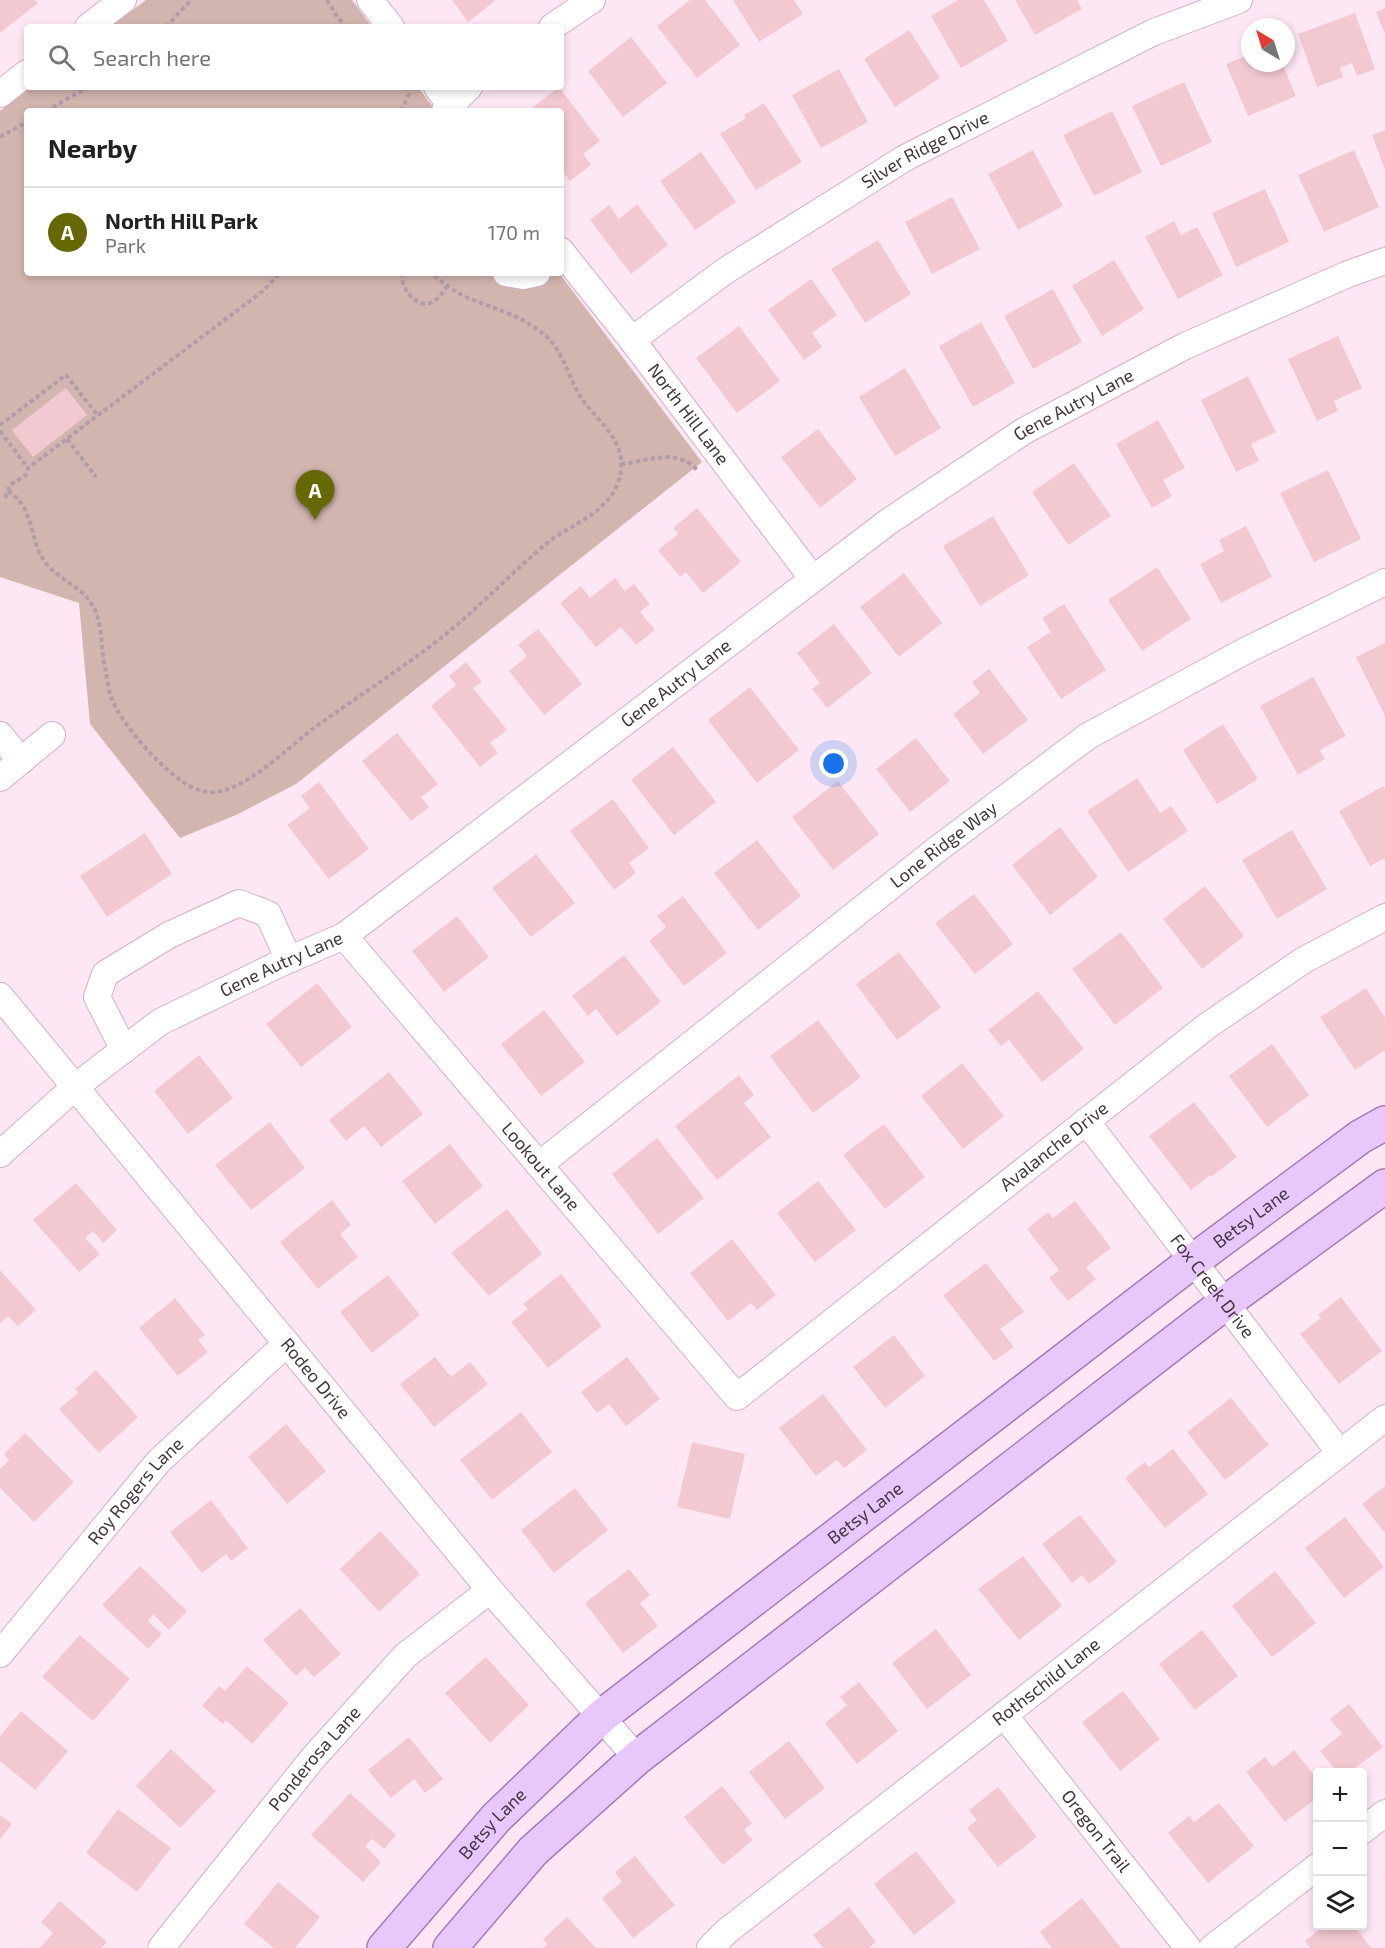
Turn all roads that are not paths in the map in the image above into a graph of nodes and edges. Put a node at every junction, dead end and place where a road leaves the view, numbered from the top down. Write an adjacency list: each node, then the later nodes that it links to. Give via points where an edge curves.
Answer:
1 (123, 0): 5 (street)
2 (370, 0): 6 (street)
3 (592, 0): 7 (street)
4 (1239, 0): 14 (street, Silver Ridge Drive, via 1154,32 905,158 725,271)
5 (91, 24)
6 (389, 24)
7 (556, 24)
8 (24, 75): 10 (street)
9 (465, 90): 11 (street)
10 (0, 94)
11 (447, 103)
12 (564, 258): 14 (street, North Hill Lane)
13 (1385, 261): 15 (street, Gene Autry Lane, via 1185,346 1024,431 888,522)
14 (632, 340): 15 (street, North Hill Lane)
15 (813, 579): 22 (street, Gene Autry Lane)
16 (1385, 582): 30 (street, Lone Ridge Way, via 1245,651 1088,736 935,851)
17 (0, 735): 19 (street)
18 (52, 735): 19 (street)
19 (21, 761): 20 (street)
20 (0, 778)
21 (1385, 917): 27 (street, Avalanche Drive, via 1304,960 1207,1026)
22 (344, 936): 23 (street, Gene Autry Lane); 30 (street, Lookout Lane)
23 (289, 960): 25 (street, Gene Autry Lane, via 160,1022); 25 (street, via 268,914 239,903 169,936 105,974 97,997)
24 (0, 996): 26 (street, Rodeo Drive)
25 (124, 1050): 26 (street, Gene Autry Lane)
26 (75, 1087): 29 (street, Gene Autry Lane); 34 (street, Rodeo Drive)
27 (1086, 1121): 32 (street, Fox Creek Drive); 35 (street, Avalanche Drive)
28 (1385, 1123): 32 (main road, Betsy Lane, via 1360,1137)
29 (0, 1154)
30 (539, 1165): 35 (street, Lookout Lane)
31 (1385, 1186): 33 (main road)
32 (1193, 1261): 33 (street, Fox Creek Drive); 41 (main road, Betsy Lane)
33 (1225, 1303): 37 (street, Fox Creek Drive); 42 (main road)
34 (286, 1343): 38 (street, Rodeo Drive); 39 (street, Roy Rogers Lane, via 158,1462)
35 (737, 1397)
36 (1385, 1418): 37 (street, Rothschild Lane)
37 (1340, 1454): 40 (street, Rothschild Lane)
38 (490, 1590): 41 (street, Rodeo Drive); 46 (street, Ponderosa Lane, via 405,1656 313,1758)
39 (0, 1654)
40 (1004, 1715): 49 (street, Rothschild Lane, via 727,1930); 50 (street, Oregon Trail)
41 (602, 1716): 42 (street, Rodeo Drive); 47 (main road, Betsy Lane, via 496,1818)
42 (637, 1758): 48 (main road, via 533,1851)
43 (1385, 1813): 44 (street)
44 (1367, 1827)
45 (1313, 1869): 51 (street)
46 (160, 1948)
47 (384, 1948)
48 (450, 1948)
49 (710, 1948)
50 (1188, 1948)
51 (1212, 1948)

